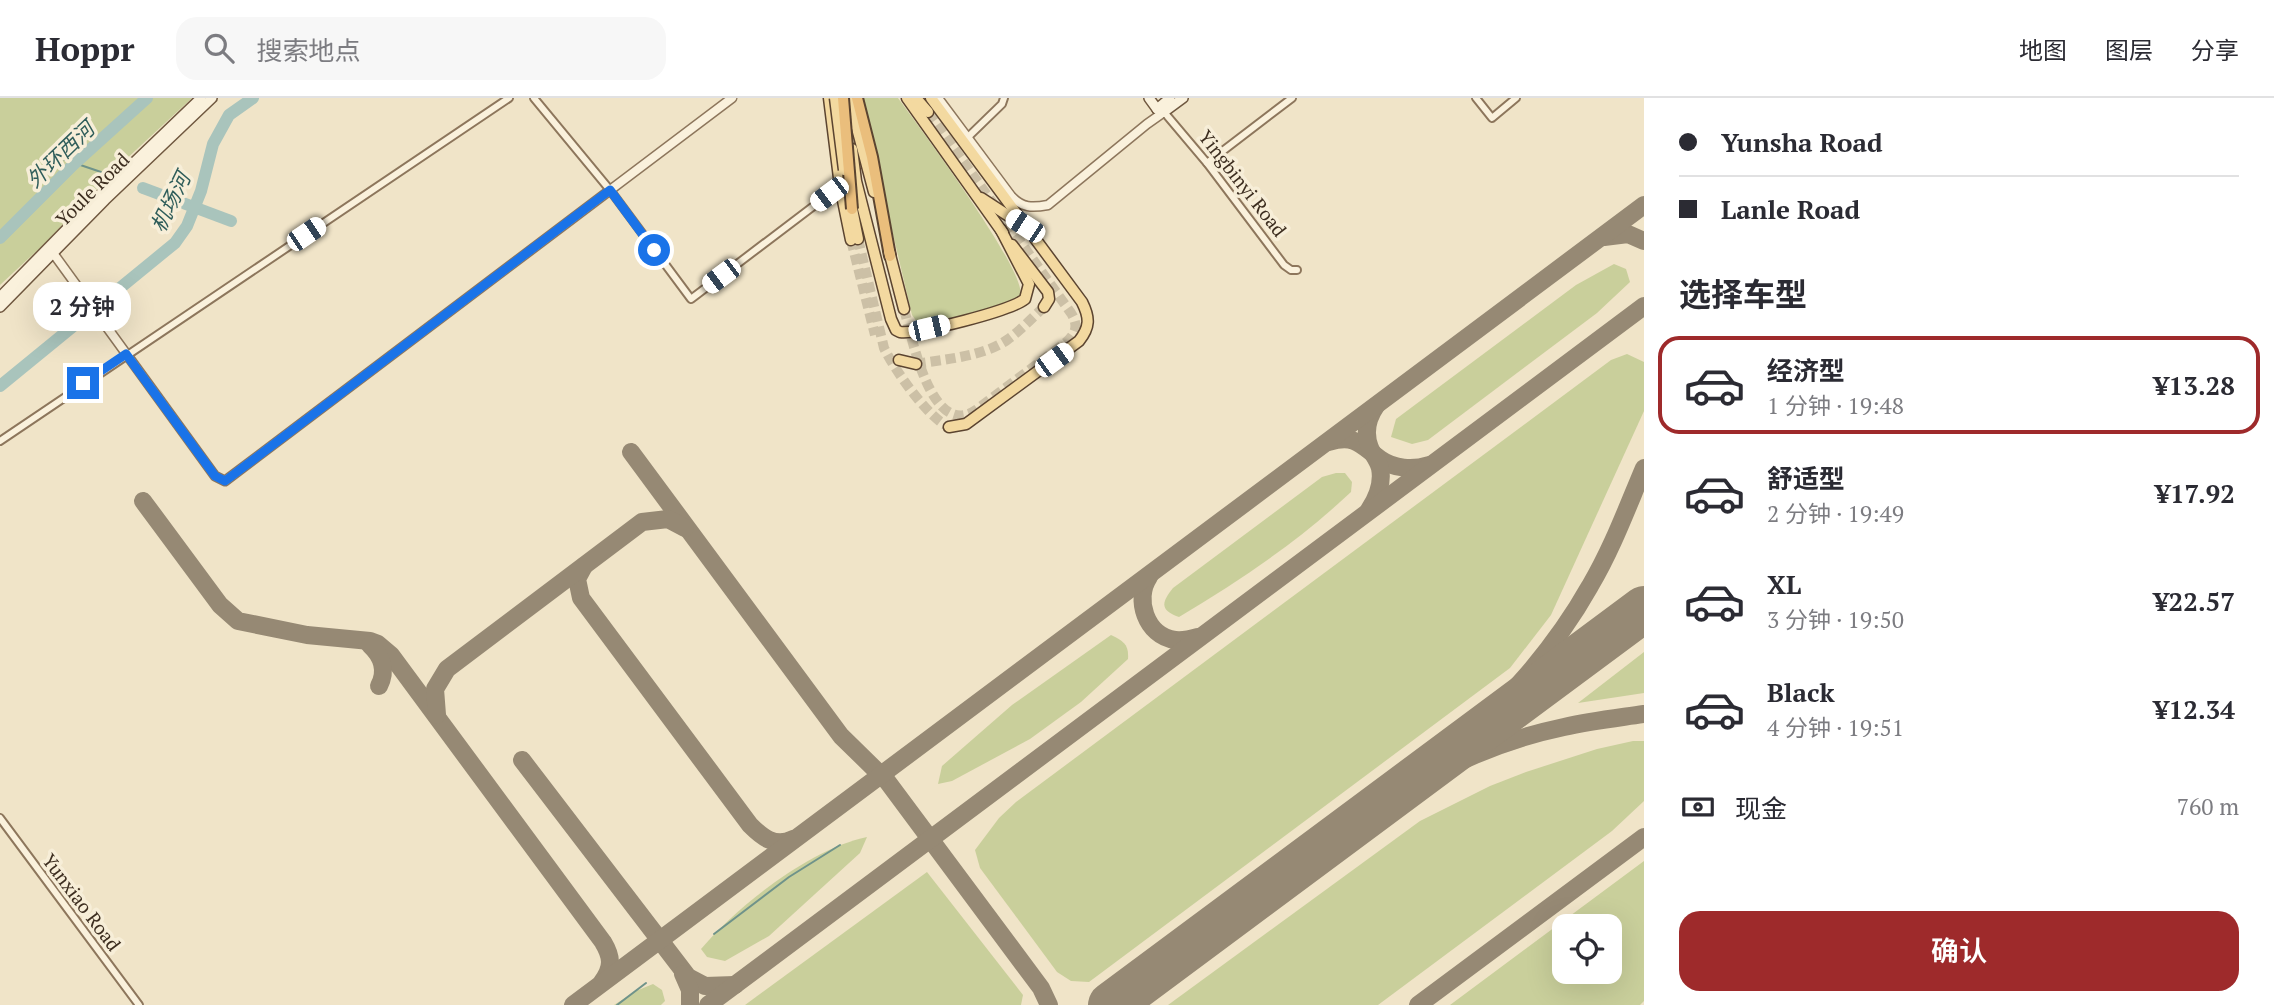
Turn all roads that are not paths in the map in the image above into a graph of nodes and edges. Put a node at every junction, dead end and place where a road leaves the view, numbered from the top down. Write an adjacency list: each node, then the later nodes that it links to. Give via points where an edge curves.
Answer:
1 (201, 98): 31 (main road, Youle Road)
2 (212, 98): 31 (main road, Youle Road)
3 (509, 98): 39 (street)
4 (534, 98): 25 (street)
5 (732, 98): 25 (street)
6 (829, 98): 24 (main road)
7 (835, 98): 27 (main road, bridge)
8 (846, 98): 27 (highway, bridge); 30 (main road, via 856,181); 32 (main road)
9 (857, 98): 32 (highway)
10 (907, 98): 26 (main road)
11 (918, 98): 21 (main road)
12 (931, 98): 28 (main road)
13 (938, 98): 22 (street)
14 (1004, 98): 22 (street)
15 (1149, 98): 20 (main road, Yingbinyi Road)
16 (1183, 98): 20 (main road)
17 (1292, 98): 23 (street)
18 (1476, 98): 19 (street, via 1492,118)
19 (1516, 98)
20 (1162, 104): 22 (street, via 1147,124 1048,205 1035,208 1017,203); 23 (street, Yingbinyi Road)
21 (929, 111)
22 (967, 138)
23 (1207, 163): 34 (street, Yingbinyi Road, via 1284,265)
24 (840, 186): 25 (street, via 691,299); 27 (main road, via 855,240); 30 (main road)
25 (610, 190): 39 (street, via 225,481 215,476)
26 (976, 195): 28 (main road); 29 (main road)
27 (852, 209)
28 (1025, 226): 42 (main road, via 1082,302 1088,328 1079,341 966,424)
29 (1001, 230): 30 (main road, via 1029,284 1025,299 1014,307 906,333 893,326); 37 (main road, via 1048,292)
30 (873, 250)
31 (50, 251): 33 (street); 35 (main road, Youle Road); 36 (main road, Youle Road); 39 (street)
32 (890, 256): 38 (main road)
33 (62, 265)
34 (1297, 270)
35 (0, 297)
36 (0, 307)
37 (1044, 307)
38 (904, 309)
39 (126, 354): 43 (street)
40 (899, 360): 41 (main road)
41 (916, 364)
42 (949, 427)
43 (0, 441)
44 (0, 818): 45 (street, Yunxiao Road)
45 (139, 1005)

